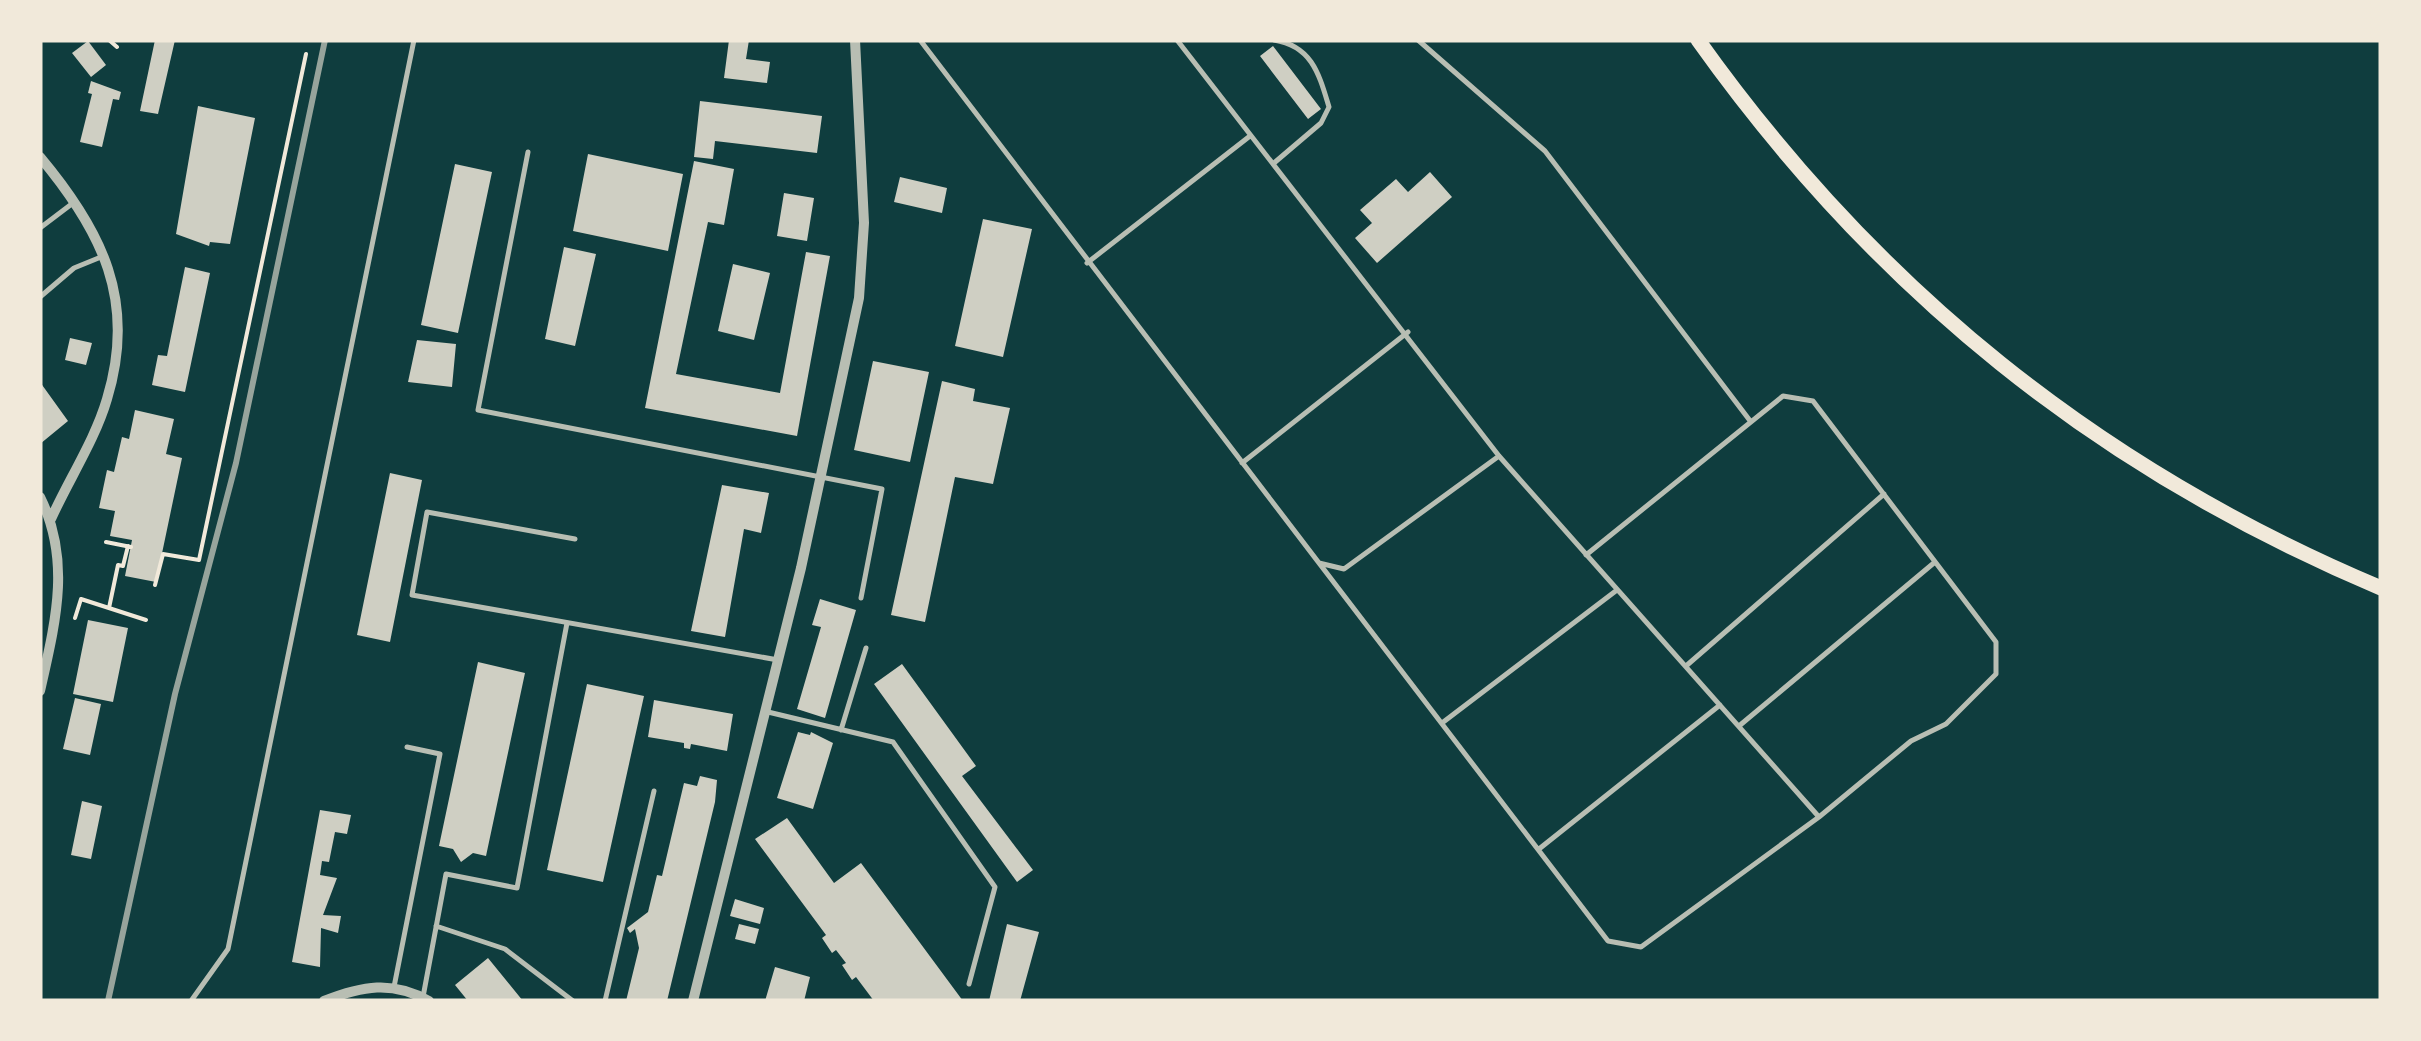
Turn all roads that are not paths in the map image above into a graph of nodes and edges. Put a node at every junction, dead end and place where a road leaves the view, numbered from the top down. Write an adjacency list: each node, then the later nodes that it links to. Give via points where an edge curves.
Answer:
1 (414, 40): 51 (lane, via 228,949)
2 (855, 40): 21 (street, via 864,223 859,298)
3 (920, 40): 15 (lane)
4 (1178, 40): 8 (lane)
5 (1274, 40): 11 (lane, via 1305,52 1329,107 1322,122)
6 (1418, 40): 18 (lane, via 1545,151)
7 (1698, 40): 29 (main road, via 1822,195 1914,292 2022,384 2193,497)
8 (1250, 136): 11 (lane); 15 (lane)
9 (528, 152): 21 (lane, via 478,410)
10 (40, 158): 12 (street)
11 (1274, 163): 17 (lane)
12 (75, 202): 13 (lane); 14 (street)
13 (40, 228)
14 (104, 256): 16 (lane, via 74,268); 24 (street, via 117,320 107,400)
15 (1088, 263): 20 (lane)
16 (40, 297)
17 (1408, 332): 19 (lane); 20 (lane)
18 (1752, 422): 22 (lane, via 1782,396 1813,401); 26 (lane)
19 (1499, 456): 26 (lane); 27 (lane, via 1344,569)
20 (1242, 463): 27 (lane)
21 (822, 478): 31 (lane, via 882,489); 35 (street)
22 (1884, 494): 28 (lane); 36 (lane)
23 (40, 496): 24 (street)
24 (51, 519): 33 (street, via 61,562)
25 (575, 539): 32 (lane, via 426,512 412,594)
26 (1586, 556): 30 (lane)
27 (1319, 562): 40 (lane)
28 (1935, 562): 41 (lane); 45 (lane, via 1996,642 1996,674 1946,724 1911,741)
29 (2381, 588)
30 (1617, 590): 36 (lane); 40 (lane)
31 (861, 598)
32 (568, 622): 35 (lane); 47 (lane, via 517,888 446,874)
33 (46, 637): 37 (street)
34 (866, 648): 42 (lane)
35 (778, 660): 39 (street)
36 (1685, 666): 38 (lane)
37 (40, 691)
38 (1720, 705): 41 (lane); 46 (lane)
39 (765, 712): 42 (lane); 55 (street)
40 (1442, 723): 46 (lane)
41 (1739, 726): 45 (lane)
42 (842, 730): 48 (lane, via 892,742 994,887)
43 (407, 747): 49 (lane, via 440,754)
44 (654, 790): 54 (lane)
45 (1819, 817): 46 (lane, via 1641,947 1608,940)
46 (1538, 850)
47 (436, 926): 50 (lane); 53 (lane, via 505,949)
48 (968, 984)
49 (394, 987): 50 (street); 52 (street)
50 (426, 999)
51 (190, 1001)
52 (324, 1001)
53 (573, 1001)
54 (604, 1001)
55 (693, 1001)

